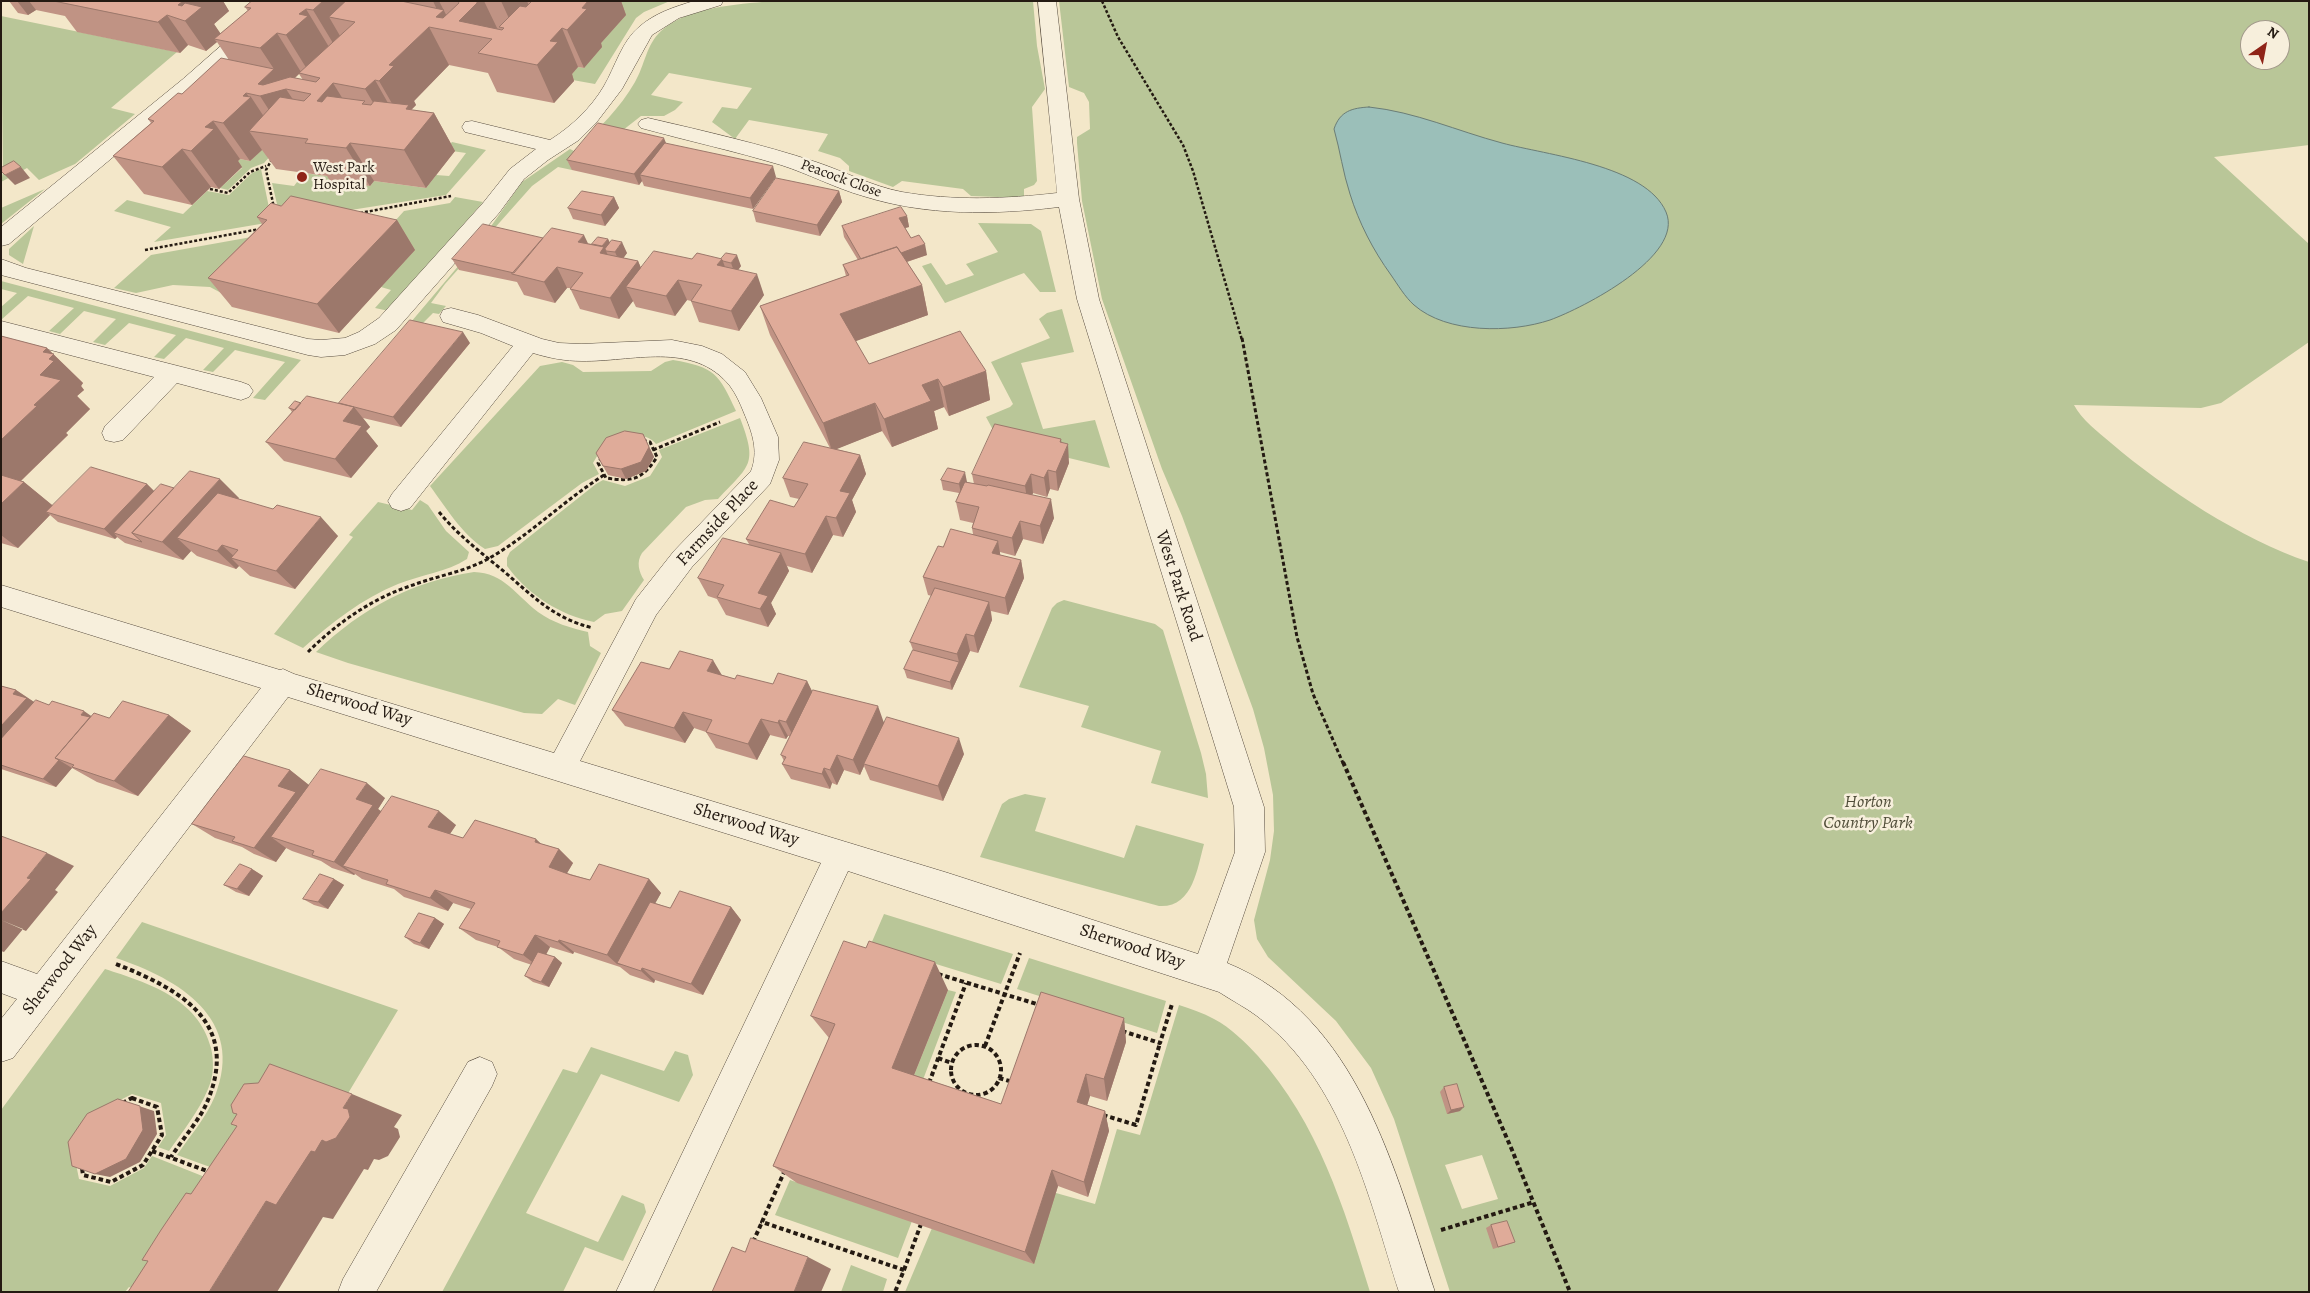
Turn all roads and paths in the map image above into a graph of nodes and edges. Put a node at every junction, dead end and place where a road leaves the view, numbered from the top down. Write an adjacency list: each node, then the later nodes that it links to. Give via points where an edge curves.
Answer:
1 (284, 1): 5 (street)
2 (714, 1): 9 (street, via 672,14 645,31 598,109 581,128)
3 (1047, 1): 14 (street, West Park Road)
4 (1102, 1): 66 (path, via 1118,37 1183,145 1193,171 1242,337 1297,637 1312,694)
5 (190, 83): 6 (street); 18 (street)
6 (218, 88)
7 (648, 124): 14 (street, Peacock Close, via 746,148 811,168 870,192 908,200 1013,205)
8 (472, 127): 9 (street)
9 (554, 147): 20 (street, via 517,174 391,322 368,339 347,347 319,349 292,344)
10 (273, 158): 11 (path)
11 (267, 166): 12 (path, via 253,170 228,193); 16 (path)
12 (210, 189)
13 (456, 191): 15 (path, via 449,198)
14 (1068, 199): 38 (street, West Park Road, via 1088,300 1249,807 1251,835 1248,859)
15 (354, 214)
16 (276, 217)
17 (268, 228): 19 (path)
18 (1, 239)
19 (145, 250)
20 (1, 267)
21 (451, 316): 23 (street, Farmside Place)
22 (1, 329): 24 (street)
23 (528, 343): 26 (street, Farmside Place, via 573,353 661,348 696,352 734,374); 30 (street)
24 (172, 373): 25 (street); 27 (street)
25 (241, 391)
26 (754, 408): 28 (path); 33 (street, Farmside Place, via 768,444 765,470 672,572)
27 (114, 433)
28 (653, 450): 29 (path, via 657,457 648,473 627,482); 29 (path, via 650,442 630,438 610,446 598,464)
29 (604, 475): 31 (path)
30 (406, 494): 31 (path, via 422,490 458,535)
31 (487, 559): 33 (path, via 553,614 578,625); 34 (path, via 396,590 370,603 318,641)
32 (1, 596): 34 (street, Sherwood Way)
33 (631, 634): 35 (street, Farmside Place)
34 (283, 681): 35 (street, Sherwood Way); 37 (street, Sherwood Way)
35 (562, 767): 36 (street, Sherwood Way)
36 (840, 854): 38 (street, Sherwood Way); 73 (street)
37 (75, 950): 42 (street, Sherwood Way); 63 (path, via 166,985 192,1004 210,1028 217,1060 212,1090 202,1111)
38 (1196, 967): 48 (path); 69 (street, Sherwood Way, via 1260,998 1293,1025 1318,1054 1339,1085 1360,1127)
39 (930, 972): 41 (path)
40 (1, 977): 42 (street)
41 (966, 983): 43 (path); 51 (path)
42 (44, 992): 49 (street, Sherwood Way)
43 (1004, 994): 44 (path); 50 (path)
44 (1039, 1005): 45 (path); 46 (path)
45 (1048, 1008)
46 (1036, 1014)
47 (1114, 1029): 48 (path)
48 (1160, 1043): 61 (path, via 1136,1125)
49 (1, 1046)
50 (986, 1046): 52 (path, via 968,1046); 55 (path, via 999,1059)
51 (938, 1058): 52 (path); 57 (path)
52 (952, 1063): 59 (path, via 953,1084)
53 (480, 1074): 72 (street)
54 (1016, 1074): 56 (path)
55 (999, 1078): 56 (path); 59 (path, via 995,1086 985,1093)
56 (1013, 1082): 58 (path)
57 (926, 1090)
58 (1010, 1090)
59 (968, 1095): 60 (path)
60 (965, 1103)
61 (1094, 1112)
62 (152, 1151): 62 (path, via 162,1135 157,1107 132,1098 101,1114 79,1147 83,1174 111,1182 143,1165); 63 (path)
63 (170, 1157): 65 (path)
64 (785, 1168): 67 (path)
65 (216, 1174)
66 (1534, 1202): 69 (path); 76 (path)
67 (762, 1222): 70 (path); 71 (path)
68 (921, 1224): 71 (path)
69 (1400, 1242): 75 (street, Sherwood Way)
70 (750, 1248)
71 (904, 1270): 74 (path)
72 (356, 1292)
73 (634, 1292)
74 (894, 1292)
75 (1417, 1292)
76 (1570, 1292)

